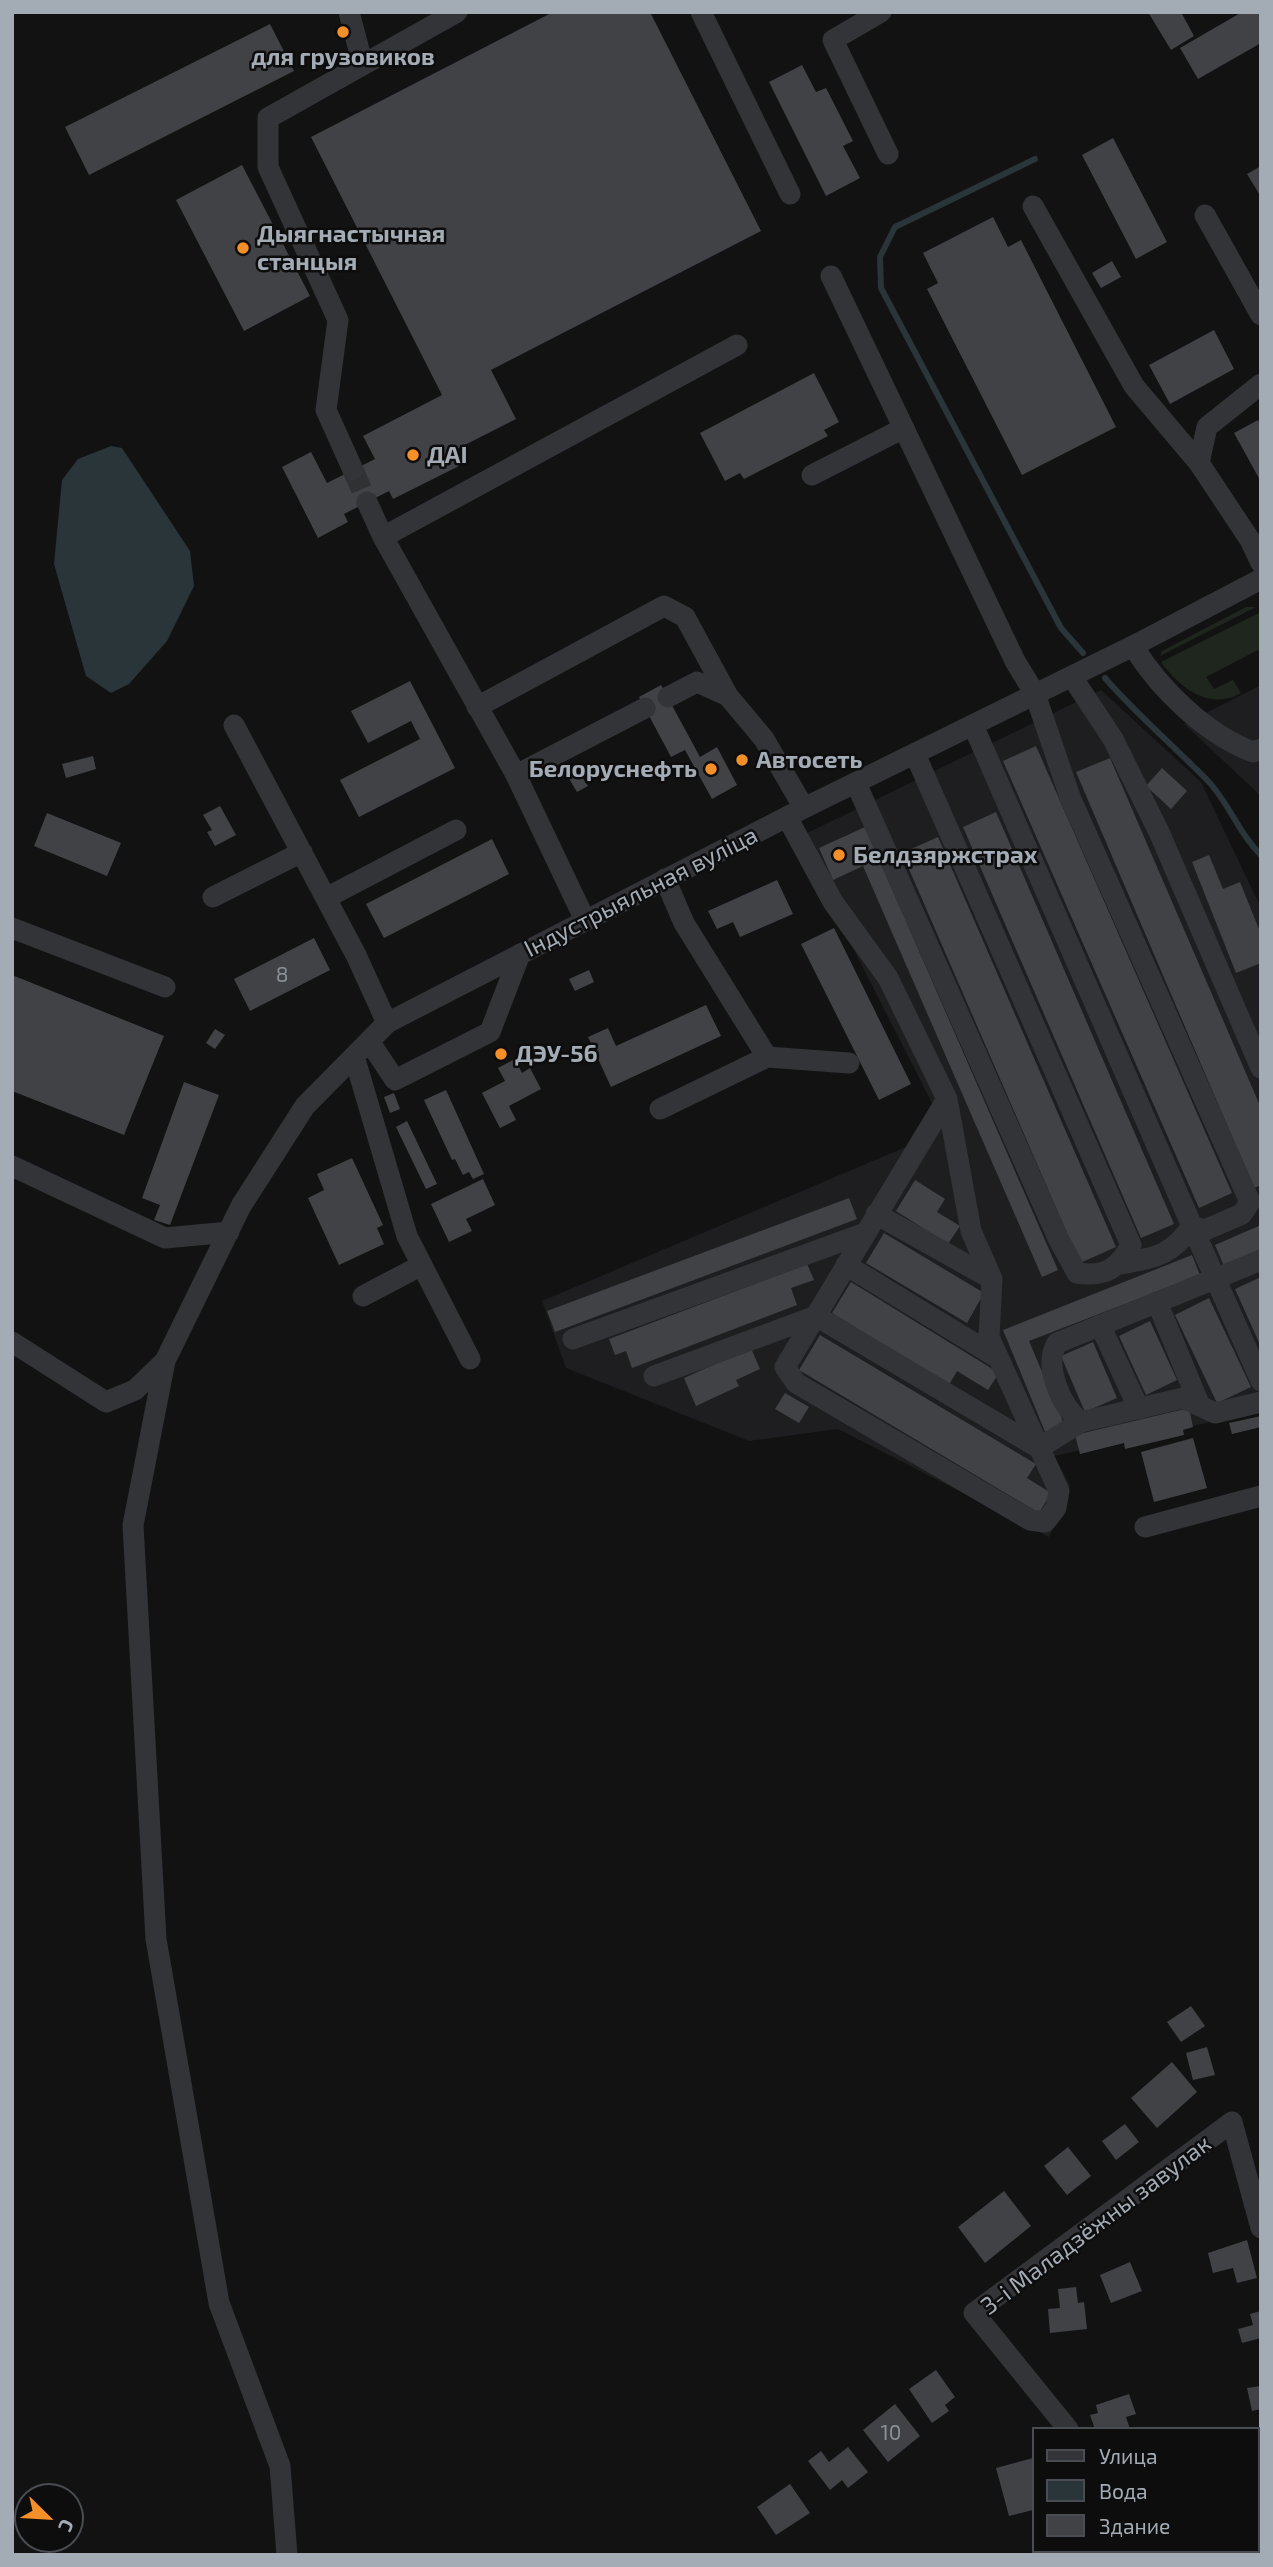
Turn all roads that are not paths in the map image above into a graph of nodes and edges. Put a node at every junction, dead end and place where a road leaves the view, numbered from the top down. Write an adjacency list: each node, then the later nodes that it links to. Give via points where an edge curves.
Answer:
1 (349, 12): 5 (street)
2 (457, 12): 5 (street)
3 (701, 12): 7 (street)
4 (881, 12): 6 (street, via 833,40)
5 (363, 65): 16 (street, via 268,118 268,167 338,320 326,410)
6 (888, 154)
7 (790, 194)
8 (1033, 206): 15 (street, via 1134,386)
9 (1205, 215): 11 (street)
10 (831, 276): 14 (street)
11 (1261, 315)
12 (737, 345): 19 (street)
13 (1261, 384): 15 (street, via 1207,427)
14 (904, 429): 17 (street); 24 (street, via 1015,662)
15 (1199, 463): 20 (street)
16 (353, 470)
17 (812, 475)
18 (367, 502): 19 (street)
19 (383, 537): 27 (street)
20 (1261, 563)
21 (1261, 579): 22 (street, Індустрыяльная вуліца)
22 (1133, 646): 23 (street, Індустрыяльная вуліца); 31 (street, via 1149,673 1225,741 1253,752)
23 (1072, 677): 24 (street, Індустрыяльная вуліца); 50 (street, via 1113,739 1159,832)
24 (1035, 694): 30 (street, Індустрыяльная вуліца); 54 (street, via 1070,797)
25 (728, 696): 26 (street, via 697,682); 27 (street, via 685,617 664,606); 35 (street, via 764,739)
26 (668, 697)
27 (477, 707): 33 (street)
28 (645, 708): 33 (street)
29 (234, 725): 37 (street)
30 (973, 725): 32 (street, Індустрыяльная вуліца); 56 (street)
31 (1261, 749)
32 (915, 754): 34 (street, Індустрыяльная вуліца); 60 (street, via 1131,1245)
33 (516, 775): 41 (street)
34 (856, 783): 35 (street, Індустрыяльная вуліца); 60 (street, via 1077,1273 1098,1276)
35 (796, 813): 38 (street, Індустрыяльная вуліца); 51 (street, via 833,902 888,978)
36 (456, 830): 40 (street)
37 (302, 852): 39 (street); 40 (street)
38 (665, 879): 41 (street, Індустрыяльная вуліца); 48 (street, via 684,923)
39 (213, 897)
40 (327, 898): 45 (street)
41 (585, 920): 43 (street, Індустрыяльная вуліца)
42 (12, 928): 44 (street)
43 (520, 954): 45 (street, Індустрыяльная вуліца); 46 (street, via 490,1032 395,1080)
44 (165, 987)
45 (387, 1023): 46 (street, Індустрыяльная вуліца)
46 (369, 1041): 47 (street, Індустрыяльная вуліца)
47 (354, 1056): 57 (street, Індустрыяльная вуліца, via 305,1106); 61 (street, via 407,1236)
48 (767, 1056): 49 (street); 52 (street)
49 (849, 1063)
50 (1261, 1068)
51 (947, 1099): 55 (street); 64 (street, via 971,1231)
52 (660, 1109)
53 (12, 1166): 57 (street, via 165,1238)
54 (1255, 1201): 56 (street, via 1242,1214 1205,1230)
55 (877, 1214): 58 (street); 64 (street)
56 (1192, 1226): 60 (street, via 1178,1246 1159,1256); 63 (street)
57 (229, 1232): 73 (street, Індустрыяльная вуліца)
58 (865, 1233): 62 (street); 69 (street)
59 (1261, 1260): 63 (street)
60 (1121, 1264)
61 (422, 1265): 65 (street); 72 (street)
62 (846, 1265): 67 (street); 71 (street)
63 (1215, 1278): 66 (street); 75 (street)
64 (992, 1279): 71 (street, via 989,1337)
65 (363, 1296)
66 (1157, 1302): 68 (street); 77 (street)
67 (816, 1316): 74 (street); 80 (street); 80 (street, via 785,1367 796,1383 1030,1520 1045,1522 1056,1508 1059,1491)
68 (1100, 1325): 78 (street); 79 (street, via 1057,1343 1049,1355 1070,1414)
69 (573, 1339)
70 (12, 1342): 73 (street, via 106,1402 135,1390)
71 (998, 1358): 80 (street)
72 (470, 1359)
73 (165, 1361): 85 (street, via 133,1525 156,1939 219,2303 280,2466)
74 (654, 1376)
75 (1261, 1381)
76 (1261, 1402): 77 (street, via 1215,1413)
77 (1200, 1406): 78 (street, via 1183,1398)
78 (1139, 1409): 79 (street)
79 (1081, 1422): 80 (street)
80 (1039, 1448)
81 (1261, 1496): 82 (street)
82 (1145, 1527)
83 (1261, 2228): 84 (street, 3-і Маладзёжны завулак, via 1232,2122 974,2313)
84 (1066, 2427)
85 (287, 2555)

